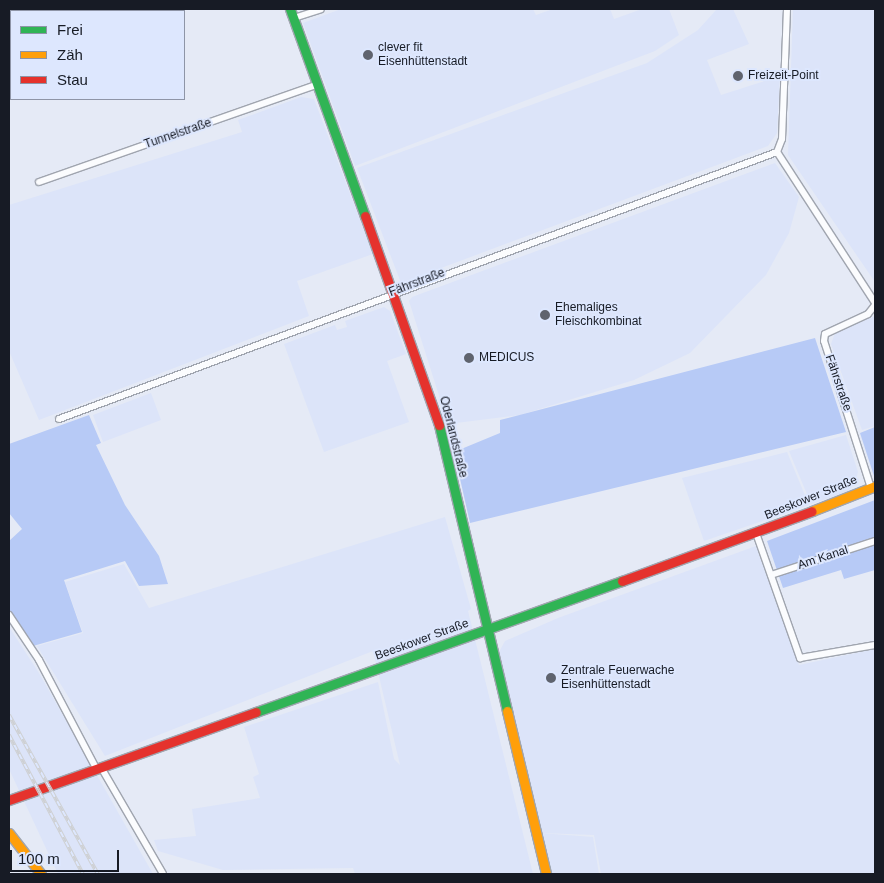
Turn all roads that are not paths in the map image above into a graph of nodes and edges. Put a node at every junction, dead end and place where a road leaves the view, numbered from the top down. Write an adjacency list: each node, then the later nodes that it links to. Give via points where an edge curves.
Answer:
1 (321, 9): 3 (street)
2 (787, 9): 5 (street, via 782,139)
3 (292, 12): 4 (street, Oderlandstraße)
4 (316, 85): 6 (street, Tunnelstraße); 7 (street, Oderlandstraße)
5 (777, 152): 7 (street, Fährstraße); 8 (street, Fährstraße)
6 (39, 182)
7 (393, 292): 9 (street, Fährstraße); 15 (street, Oderlandstraße, via 435,410)
8 (875, 304): 10 (street, Fährstraße, via 868,314 825,334 824,341)
9 (59, 419)
10 (873, 487): 11 (street, Beeskower Straße)
11 (756, 533): 13 (street, Beeskower Straße); 15 (street, Beeskower Straße)
12 (875, 541): 13 (street, Am Kanal)
13 (771, 575): 16 (street, Beeskower Straße, via 800,658)
14 (9, 614): 17 (street, via 39,660)
15 (485, 630): 17 (street, Beeskower Straße); 22 (street, Oderlandstraße)
16 (875, 645)
17 (100, 769): 18 (street, Beeskower Straße); 21 (street)
18 (9, 800)
19 (9, 834): 20 (street)
20 (41, 874)
21 (163, 874)
22 (546, 874)

